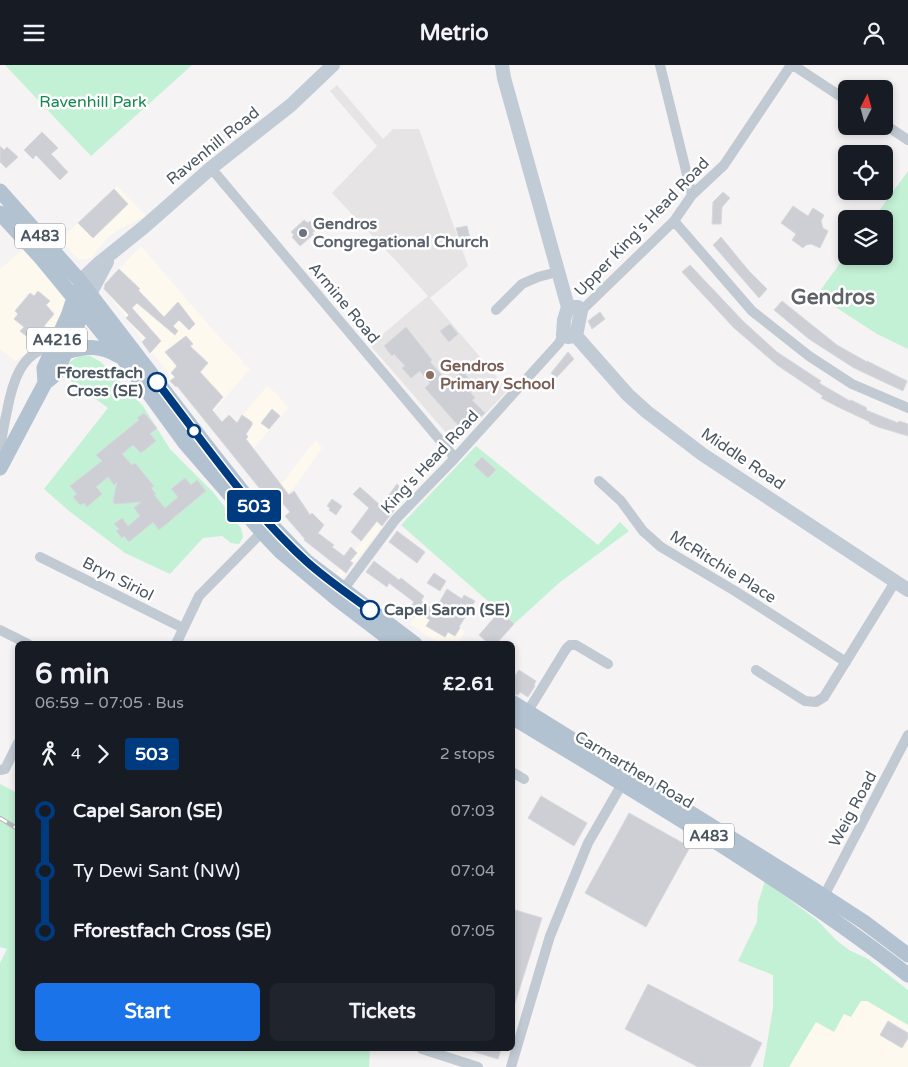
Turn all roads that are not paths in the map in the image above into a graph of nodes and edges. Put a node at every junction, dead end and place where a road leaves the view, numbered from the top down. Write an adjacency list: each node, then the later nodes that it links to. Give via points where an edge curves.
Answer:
1 (333, 65): 8 (street, Ravenhill Road, via 291,105)
2 (502, 65): 14 (street)
3 (660, 65): 10 (street)
4 (792, 65): 5 (street); 10 (street, Upper King's Head Road, via 728,160)
5 (838, 94)
6 (893, 130): 7 (street)
7 (908, 140)
8 (211, 168): 13 (street, Ravenhill Road); 25 (street, Armine Road)
9 (0, 191): 15 (main road, A483)
10 (692, 195): 12 (street, Upper King's Head Road)
11 (3, 219): 17 (main road, A483)
12 (674, 221): 18 (street, Upper King's Head Road); 24 (street, via 752,311 809,356 852,384)
13 (114, 251): 15 (street, Ravenhill Road); 16 (street, Ravenhill Road)
14 (557, 272): 18 (street); 20 (street, via 522,284)
15 (80, 281): 16 (main road, A483); 17 (main road)
16 (90, 294): 19 (main road); 31 (main road, A483, via 256,509 306,561)
17 (74, 297): 19 (main road, A483); 22 (main road, A4216)
18 (574, 309): 21 (street, via 564,320)
19 (84, 310): 22 (main road, A4216); 23 (main road, A483)
20 (496, 310)
21 (570, 335): 25 (street, King's Head Road, via 559,343); 30 (street, Middle Road, via 628,395 671,431)
22 (60, 350): 23 (main road, via 96,347); 26 (main road, A4216, via 56,373 45,383); 26 (street, via 44,348 35,353 16,377 1,439)
23 (122, 359): 28 (main road, A483, via 186,443)
24 (908, 408)
25 (455, 458): 31 (street, King's Head Road, via 395,520)
26 (2, 465)
27 (600, 481): 39 (street, McRitchie Place, via 621,501 642,531 661,547)
28 (262, 532): 33 (street, via 199,596); 37 (main road, A483, via 299,568)
29 (40, 557): 33 (street, Bryn Siriol)
30 (895, 582): 32 (street, Middle Road); 39 (street)
31 (343, 590): 38 (main road, A483)
32 (908, 591)
33 (183, 628): 36 (street)
34 (0, 630): 35 (street)
35 (22, 641)
36 (177, 641)
37 (392, 641)
38 (411, 641)
39 (846, 662): 41 (street, via 824,697 816,702 805,701)
40 (608, 664): 43 (street, via 576,645 570,645)
41 (756, 670)
42 (515, 704): 43 (main road, Carmarthen Road / A483)
43 (528, 711): 51 (main road, Carmarthen Road / A483)
44 (515, 719): 50 (main road, Carmarthen Road / A483)
45 (908, 735): 51 (street, Weig Road)
46 (15, 749): 47 (street, via 5,769)
47 (0, 769)
48 (515, 774): 49 (street)
49 (524, 779)
50 (622, 784): 53 (main road, Carmarthen Road / A483, via 770,875); 56 (street, via 588,843 550,936)
51 (824, 896): 52 (main road, Carmarthen Road / A483)
52 (907, 953): 53 (street)
53 (903, 971)
54 (428, 1051): 55 (street)
55 (478, 1067)
56 (511, 1067)

